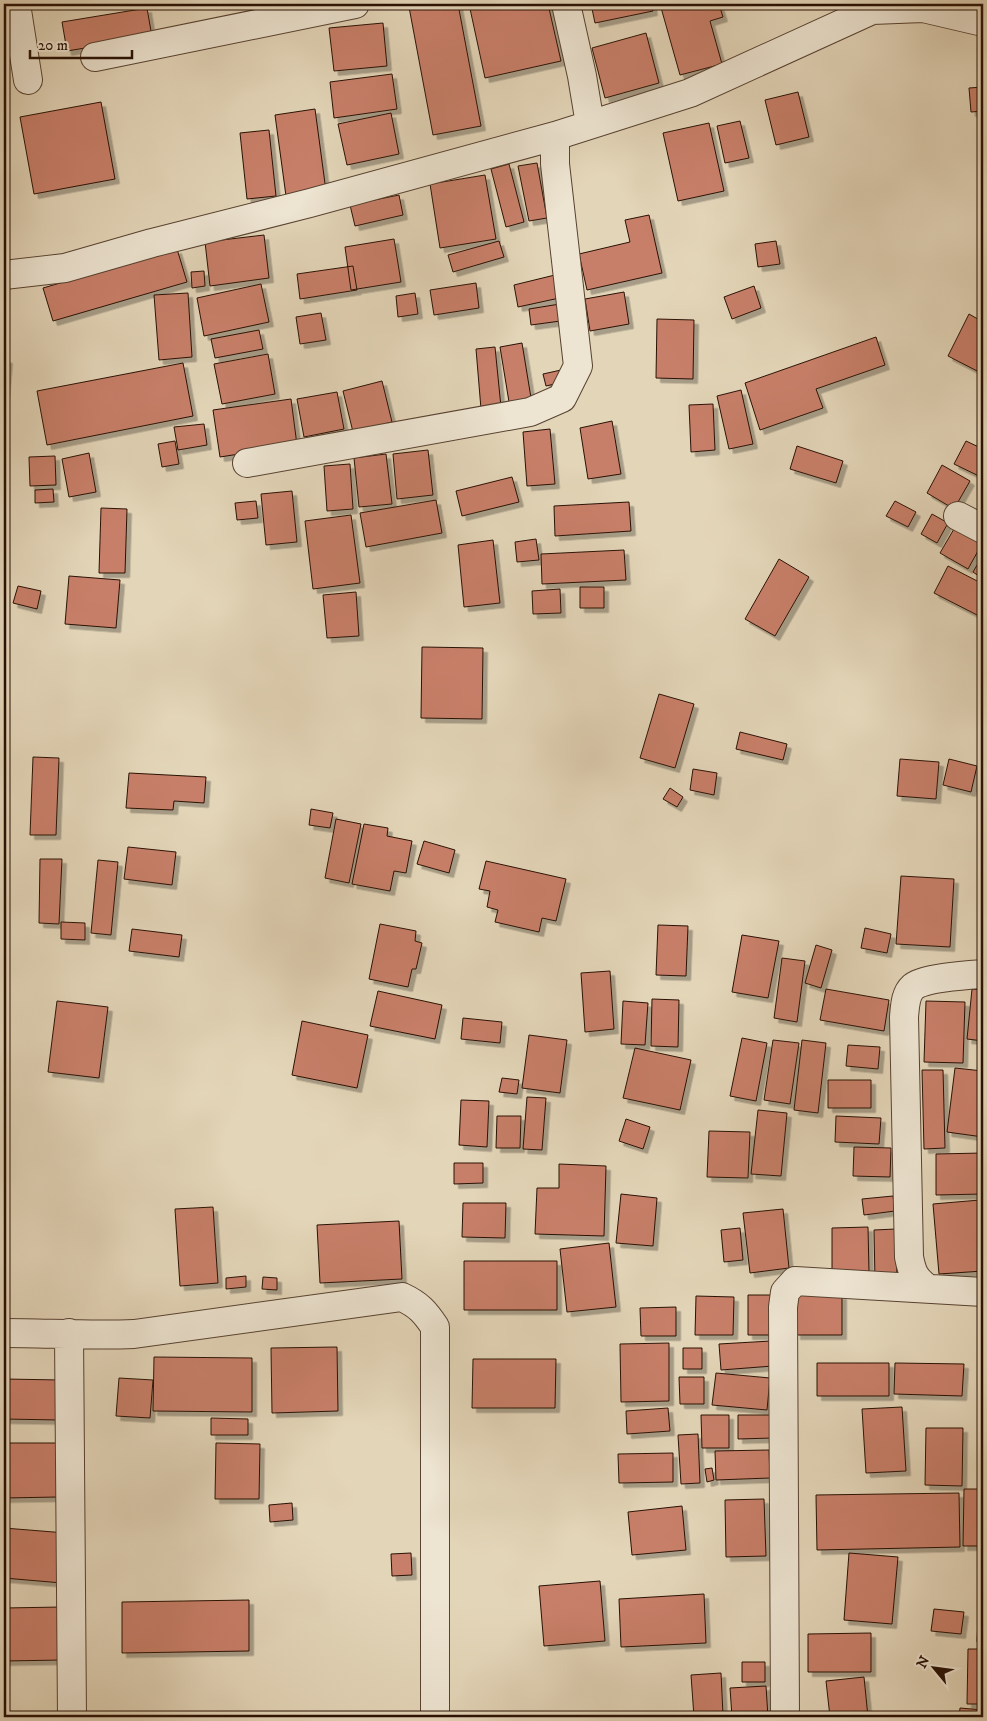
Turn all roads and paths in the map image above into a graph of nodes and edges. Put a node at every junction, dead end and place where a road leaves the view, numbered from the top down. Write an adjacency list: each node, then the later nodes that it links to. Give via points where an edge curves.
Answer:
1 (16, 4): 6 (street)
2 (355, 4): 5 (street)
3 (566, 4): 7 (street)
4 (983, 22): 7 (street, via 923,8 872,10 690,93)
5 (95, 57)
6 (28, 80)
7 (590, 124): 8 (street)
8 (555, 136): 9 (street, via 65,268); 10 (street, via 555,164 578,366 562,398 530,412)
9 (4, 275)
10 (247, 463)
11 (958, 516): 12 (street)
12 (983, 529)
13 (983, 974): 14 (street, via 922,981 913,986 906,999 909,1256 912,1273)
14 (926, 1288): 15 (street); 20 (street, via 795,1281 785,1292)
15 (983, 1292)
16 (4, 1333): 17 (street)
17 (69, 1333): 18 (street); 19 (street, via 134,1334 402,1297 424,1311 435,1328)
18 (72, 1717)
19 (435, 1717)
20 (785, 1717)

